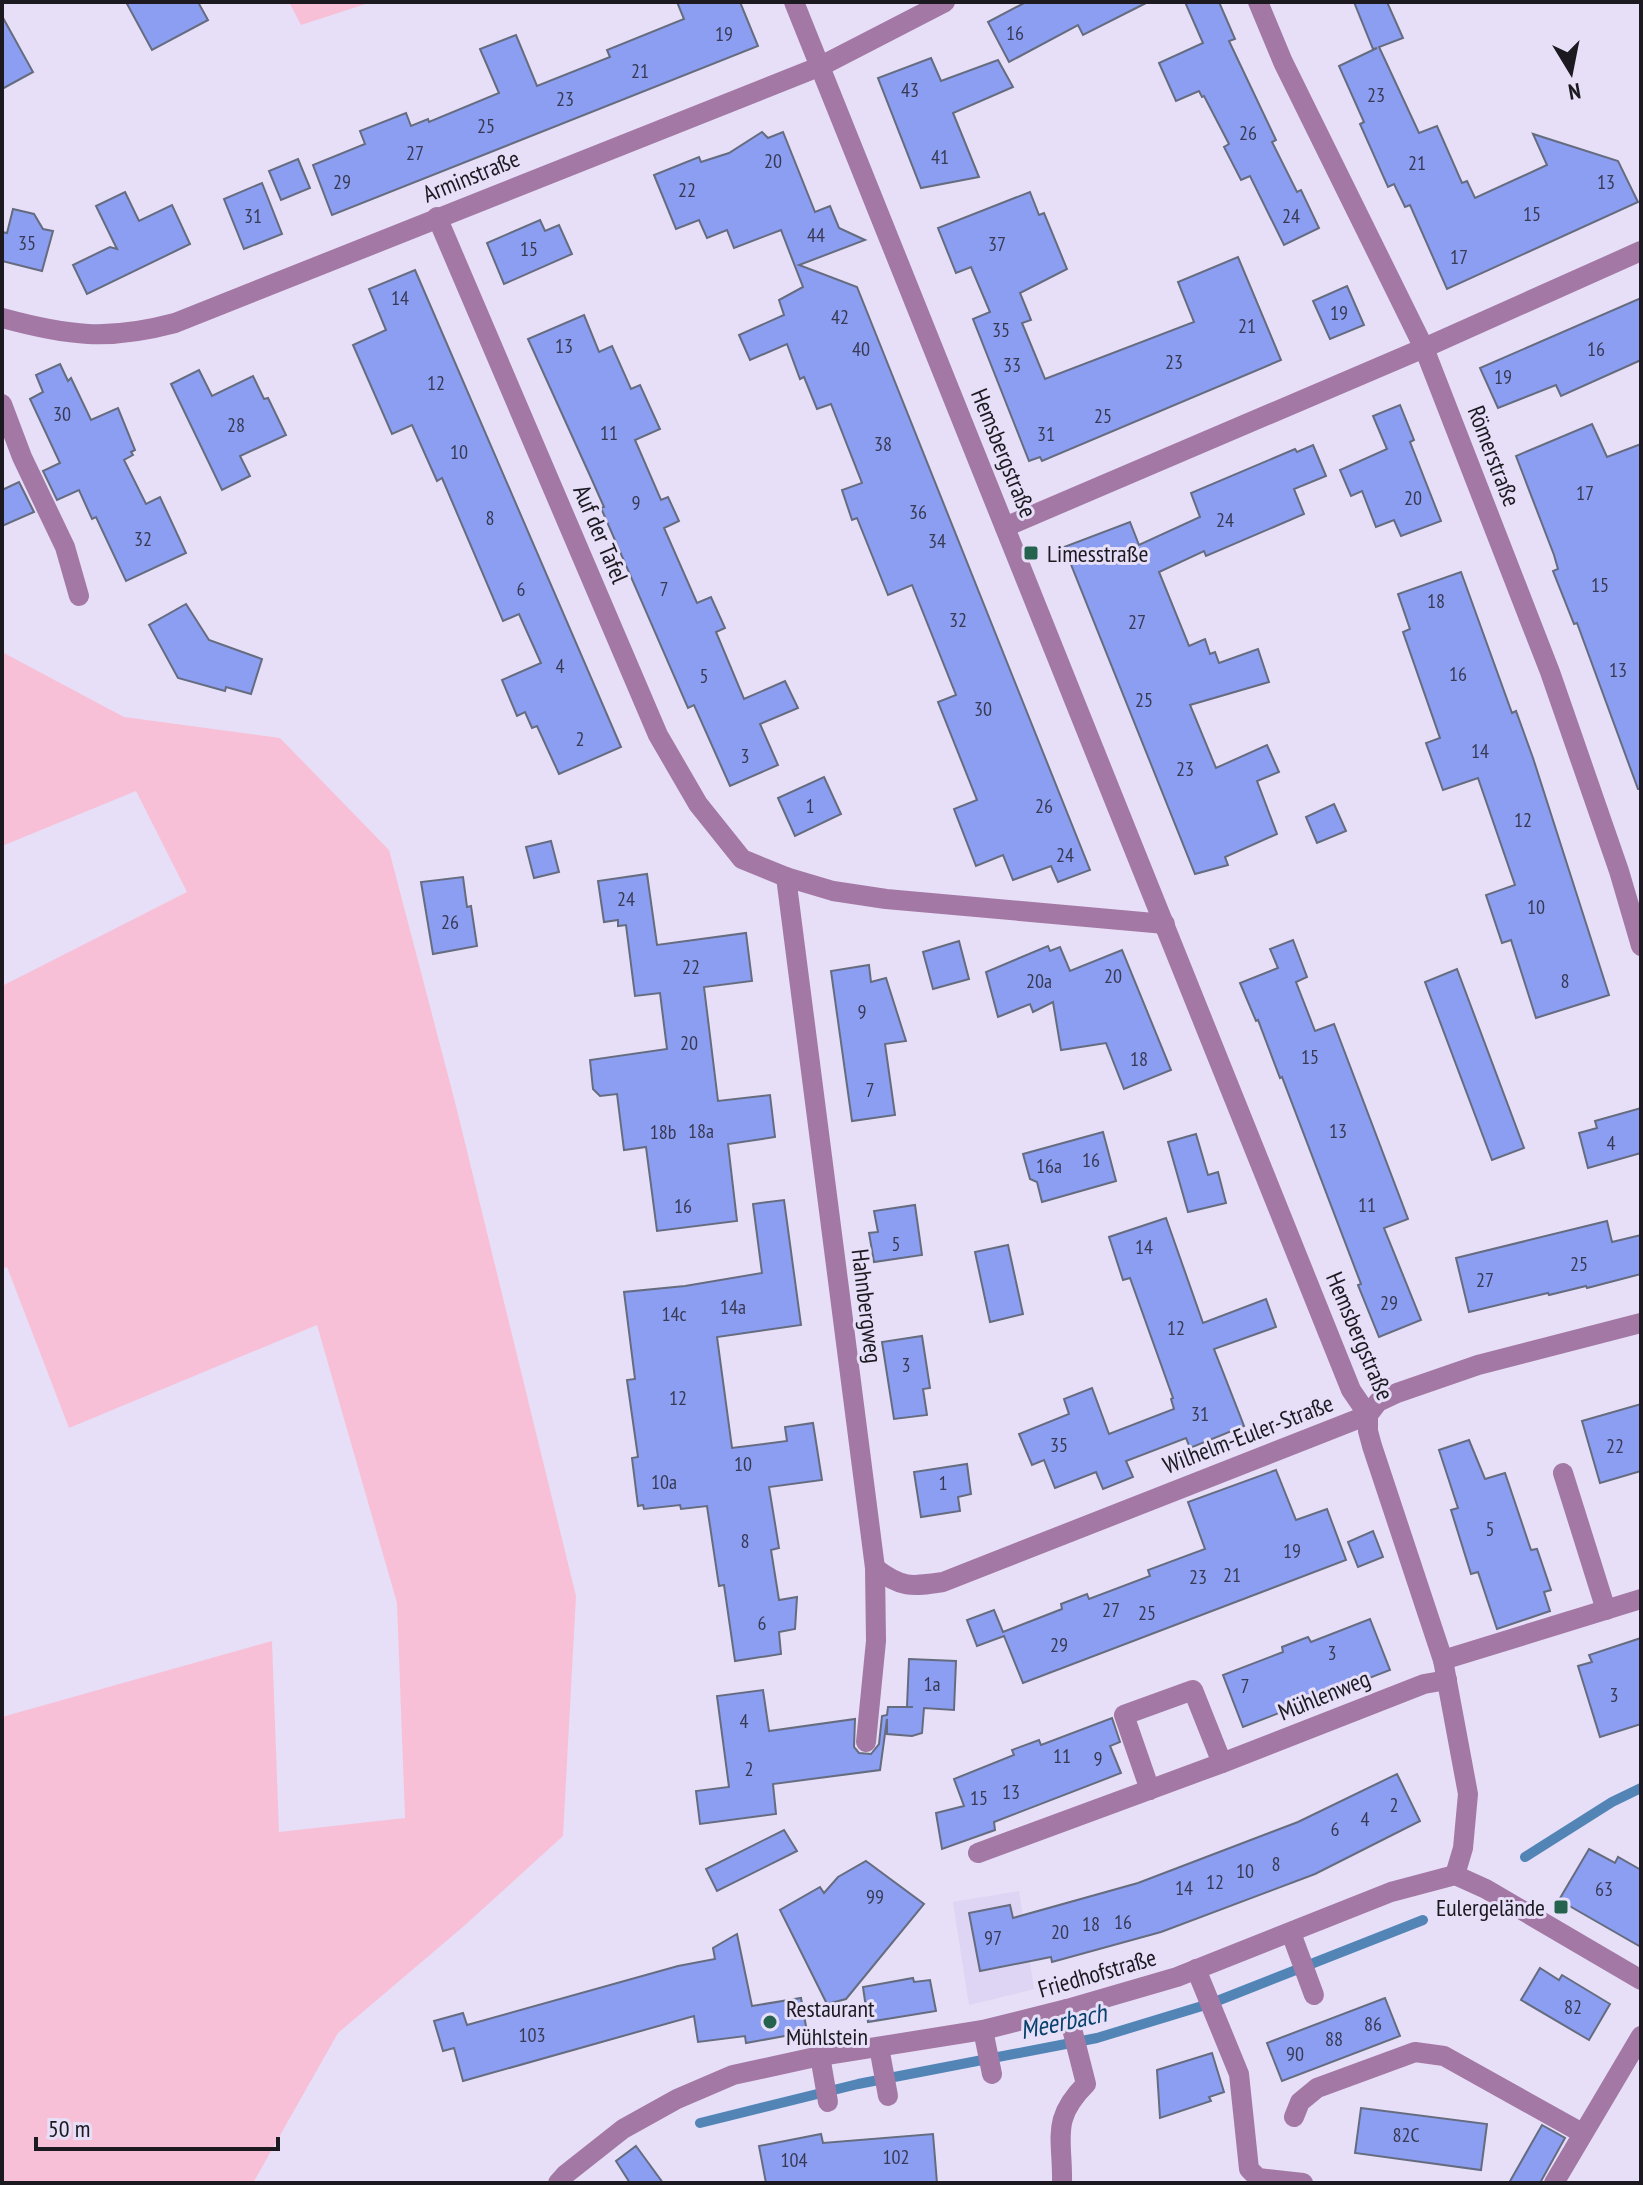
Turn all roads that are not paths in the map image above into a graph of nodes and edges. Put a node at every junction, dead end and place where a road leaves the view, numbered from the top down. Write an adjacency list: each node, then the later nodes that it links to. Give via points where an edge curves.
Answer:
1 (794, 2): 4 (street, Hemsbergstraße)
2 (945, 2): 4 (street, Arminstraße)
3 (1258, 2): 8 (street, Römerstraße)
4 (821, 66): 5 (street, Arminstraße); 10 (street, Hemsbergstraße)
5 (437, 217): 7 (street, Arminstraße, via 175,323 136,333 53,332); 12 (street, Auf der Tafel, via 658,735 698,804 742,859)
6 (1641, 251): 8 (street)
7 (2, 318)
8 (1424, 348): 10 (street); 14 (street, Römerstraße, via 1550,672)
9 (2, 404): 11 (street, via 65,547)
10 (1005, 527): 13 (street, Hemsbergstraße)
11 (79, 596)
12 (786, 877): 13 (street, via 886,899); 18 (street, Hahnbergweg)
13 (1165, 924): 16 (street, Hemsbergstraße, via 1351,1390)
14 (1641, 946)
15 (1641, 1323): 16 (street, Wilhelm-Euler-Straße, via 1478,1365 1397,1393 1378,1402)
16 (1368, 1415): 18 (street, Wilhelm-Euler-Straße, via 943,1582 913,1586 894,1582); 21 (street, Hemsbergstraße, via 1372,1446)
17 (1563, 1473): 20 (street)
18 (875, 1568): 22 (street, Hahnbergweg, via 876,1641)
19 (1641, 1599): 20 (street, Mühlenweg)
20 (1606, 1610): 21 (street, Mühlenweg)
21 (1445, 1670): 23 (street, Mühlenweg, via 1424,1684); 26 (street, Hemsbergstraße, via 1468,1794)
22 (866, 1742)
23 (1222, 1763): 24 (street, Mühlenweg); 24 (street, via 1193,1690 1124,1715)
24 (1150, 1790): 25 (street, Mühlenweg)
25 (978, 1853)
26 (1455, 1875): 27 (street, Friedhofstraße, via 1391,1892); 29 (street)
27 (1294, 1943): 28 (street, Friedhofstraße); 30 (street)
28 (1200, 1978): 31 (street, Friedhofstraße); 43 (street, via 1239,2074 1249,2169 1258,2178)
29 (1641, 1980)
30 (1314, 1995)
31 (1070, 2019): 33 (street, Friedhofstraße); 42 (street, via 1086,2084 1062,2116)
32 (1641, 2036): 40 (street)
33 (984, 2039): 35 (street, Friedhofstraße); 36 (street)
34 (820, 2056): 35 (street, Friedhofstraße); 38 (street); 41 (street, Friedhofstraße, via 733,2075 677,2099 623,2129)
35 (881, 2056): 37 (street)
36 (992, 2074)
37 (888, 2096)
38 (828, 2102)
39 (1294, 2117): 40 (street, via 1300,2102 1317,2088 1415,2052 1444,2056)
40 (1582, 2133): 44 (street)
41 (558, 2183)
42 (1062, 2183)
43 (1303, 2183)
44 (1554, 2183)

